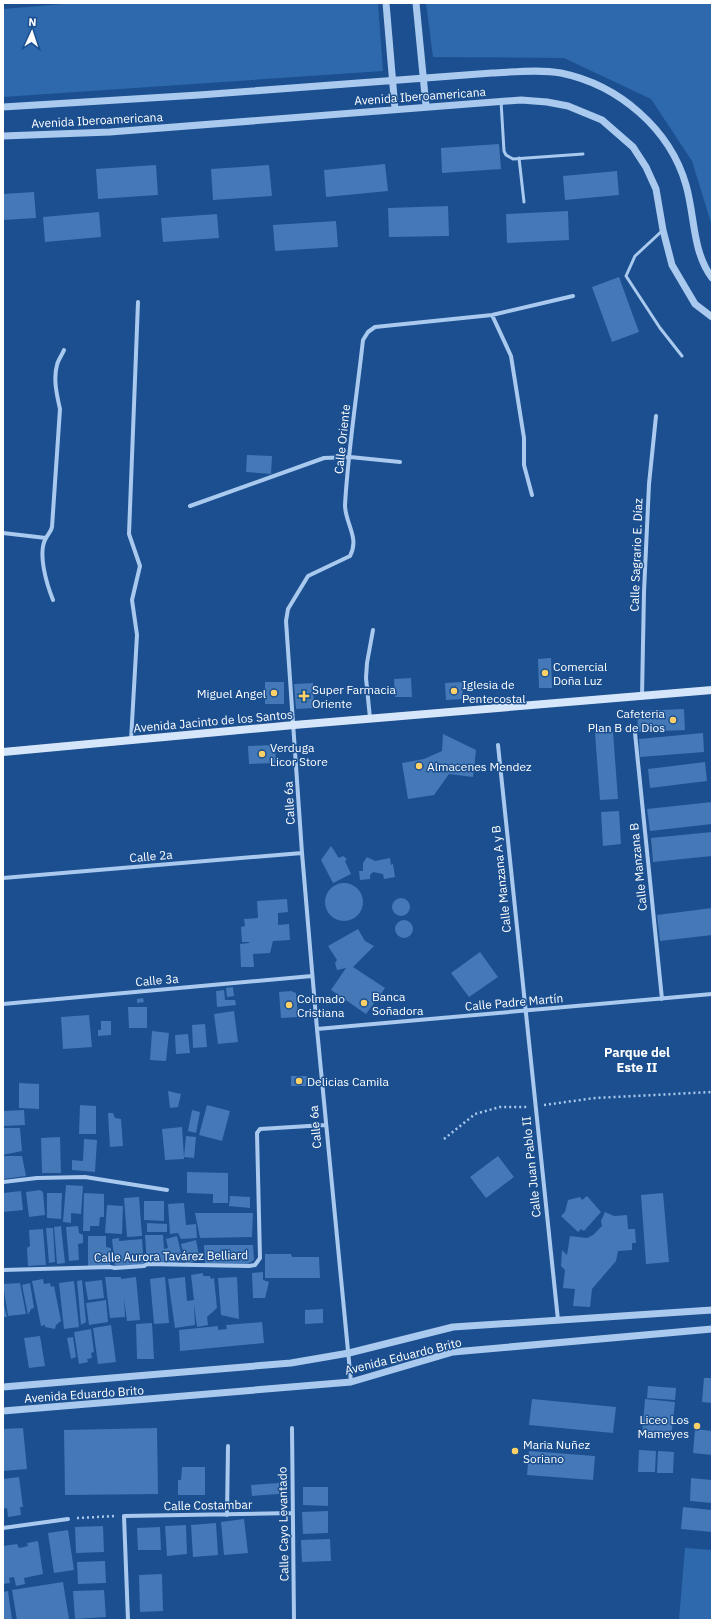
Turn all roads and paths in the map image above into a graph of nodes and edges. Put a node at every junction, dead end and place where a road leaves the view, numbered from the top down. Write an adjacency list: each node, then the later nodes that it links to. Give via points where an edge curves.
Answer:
1 (386, 3): 4 (street)
2 (416, 3): 3 (street)
3 (424, 78): 4 (street, Avenida Iberoamericana); 6 (street); 14 (street, Avenida Iberoamericana, via 536,71 561,73 602,87 626,102 648,121 664,140 678,164 686,184 696,243 701,259)
4 (392, 81): 7 (street, Avenida Iberoamericana); 8 (street)
5 (502, 101): 6 (street, Avenida Iberoamericana); 11 (lane, via 504,151 513,159); 13 (street, Avenida Iberoamericana, via 547,102 568,106 602,120 633,147 646,167 656,189)
6 (426, 106): 8 (street, Avenida Iberoamericana)
7 (3, 107)
8 (395, 109): 9 (street, Avenida Iberoamericana, via 110,132)
9 (3, 136)
10 (583, 154): 11 (lane)
11 (519, 158): 12 (lane)
12 (524, 202)
13 (663, 230): 18 (street, Avenida Iberoamericana, via 672,264 695,304); 20 (lane, via 635,256 626,276)
14 (712, 278)
15 (573, 296): 17 (street, Calle Oriente)
16 (138, 302): 35 (street, via 129,534 140,566 132,600 137,635)
17 (492, 315): 22 (street, Calle Oriente, via 375,327 368,332 363,340); 24 (street, via 511,356 524,438 524,465)
18 (712, 317)
19 (64, 350): 27 (street, via 57,364 56,374 60,409 59,438 52,527)
20 (682, 356)
21 (656, 416): 31 (street, Calle Sagrario E. Díaz, via 648,492)
22 (350, 458): 23 (street); 25 (street, via 324,458); 33 (street, Calle Oriente, via 345,508 354,541 353,550 350,556 308,576 288,609 286,621)
23 (400, 462)
24 (532, 495)
25 (190, 506)
26 (3, 533): 27 (street)
27 (46, 538): 28 (street, via 43,547 44,562)
28 (52, 600)
29 (373, 630): 32 (street, via 366,678)
30 (712, 690): 31 (main road, Avenida Jacinto de los Santos)
31 (642, 696): 32 (main road, Avenida Jacinto de los Santos)
32 (370, 719): 33 (main road, Avenida Jacinto de los Santos)
33 (294, 725): 35 (main road, Avenida Jacinto de los Santos); 38 (street, Calle 6a)
34 (635, 733): 42 (street, Calle Manzana B)
35 (131, 741): 37 (main road, Avenida Jacinto de los Santos)
36 (498, 745): 44 (street, Calle Manzana A y B)
37 (3, 752)
38 (302, 852): 39 (street, Calle 2a); 40 (street, Calle 6a)
39 (3, 878)
40 (312, 976): 43 (street, Calle 3a); 45 (street, Calle 6a)
41 (712, 994): 42 (street, Calle Padre Martín)
42 (662, 999): 44 (street, Calle Padre Martín)
43 (3, 1004)
44 (525, 1012): 45 (street, Calle Padre Martín); 47 (street, Calle Juan Pablo II)
45 (317, 1029): 48 (street, Calle 6a)
46 (712, 1092): 47 (path, via 595,1098)
47 (535, 1107): 49 (path, via 500,1107 475,1114); 54 (street, Calle Juan Pablo II)
48 (325, 1125): 52 (street, Calle Aurora Tavárez Belliard, via 260,1129 256,1132 260,1258 255,1264 147,1264 115,1268); 56 (street, Calle 6a)
49 (444, 1139)
50 (3, 1182): 51 (street, via 85,1177)
51 (167, 1190)
52 (3, 1270)
53 (712, 1310): 54 (street, Avenida Eduardo Brito)
54 (558, 1320): 56 (street, Avenida Eduardo Brito, via 453,1327)
55 (712, 1329): 57 (street, Avenida Eduardo Brito, via 454,1352)
56 (349, 1353): 57 (street, Calle 6a); 58 (street, Avenida Eduardo Brito, via 292,1363)
57 (351, 1382): 59 (street, Avenida Eduardo Brito)
58 (3, 1387)
59 (3, 1412)
60 (292, 1428): 62 (street, Calle Cayo Levantado)
61 (228, 1446): 63 (street)
62 (292, 1513): 63 (street, Calle Costambar); 68 (street, Calle Cayo Levantado)
63 (227, 1515): 64 (street, Calle Costambar)
64 (124, 1516): 65 (path); 67 (street)
65 (68, 1519): 66 (street)
66 (3, 1528)
67 (128, 1620)
68 (294, 1620)

